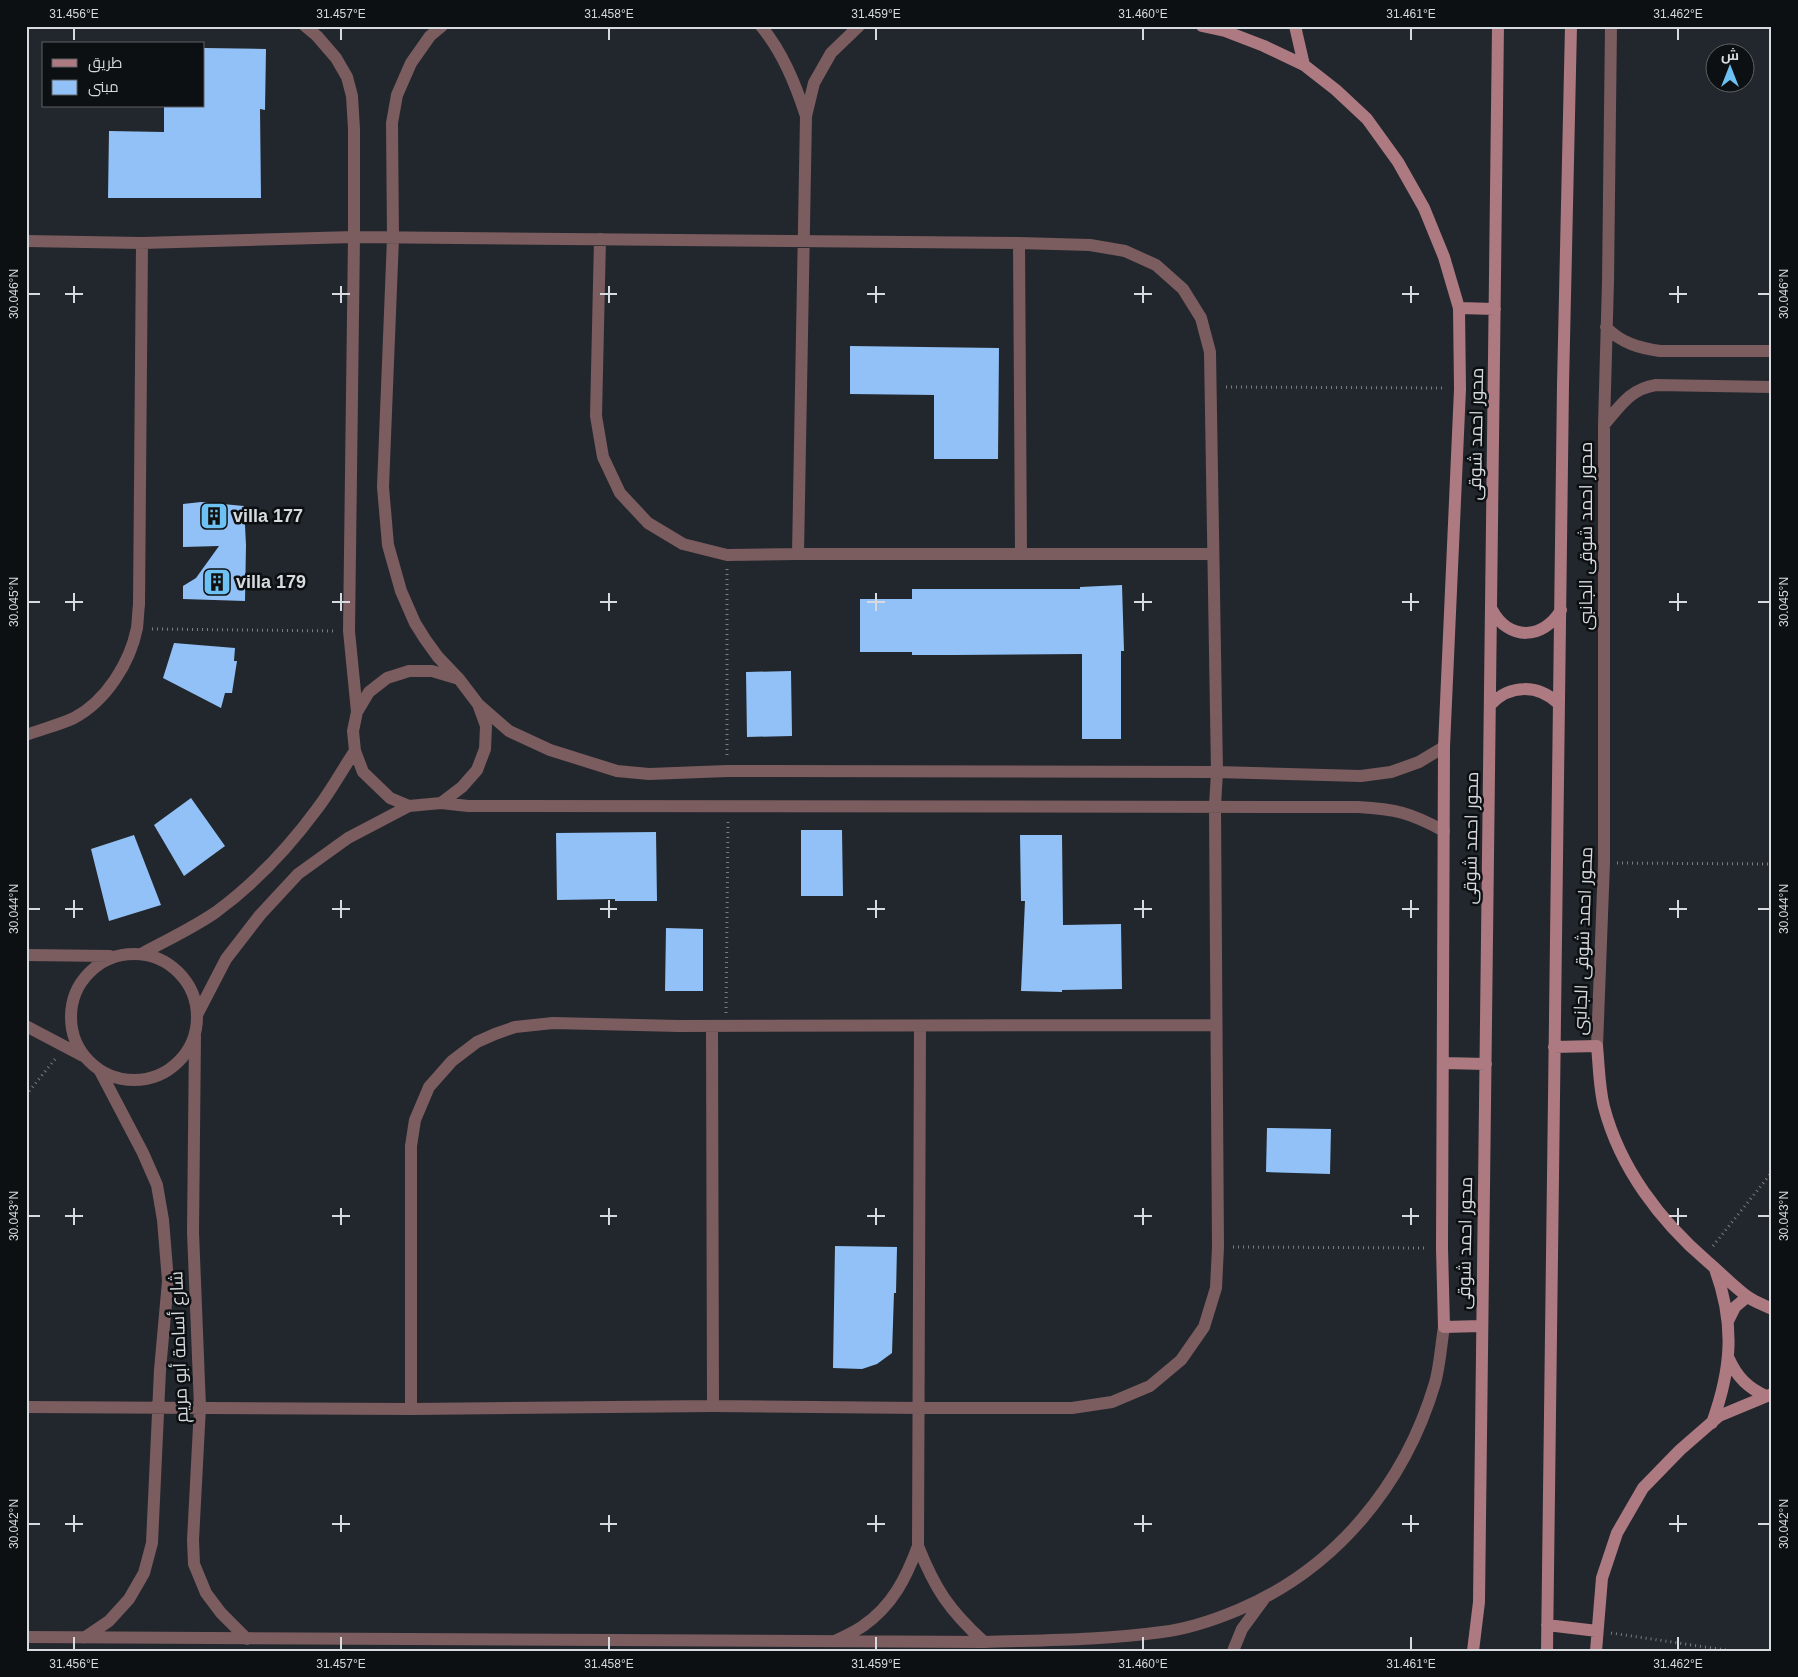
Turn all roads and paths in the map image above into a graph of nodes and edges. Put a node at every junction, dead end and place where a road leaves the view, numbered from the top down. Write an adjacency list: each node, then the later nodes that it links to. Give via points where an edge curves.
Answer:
1 (305, 26): 14 (street, via 336,58 347,77 352,96)
2 (442, 26): 15 (street, via 430,36 412,63 397,95 392,123)
3 (761, 26): 13 (street, via 784,59)
4 (859, 26): 13 (street, via 831,53 814,83)
5 (1202, 26): 11 (main road)
6 (1241, 26): 11 (main road)
7 (1294, 26): 12 (main road)
8 (1498, 26): 22 (main road, محور احمد شوقى)
9 (1571, 26): 34 (main road)
10 (1611, 26): 23 (street, محور احمد شوقى الجانبى)
11 (1225, 31): 12 (main road)
12 (1304, 65): 21 (main road, via 1367,119 1398,162 1424,208 1441,249)
13 (806, 116): 17 (street)
14 (354, 237): 15 (street); 19 (street); 36 (street)
15 (393, 238): 16 (street); 37 (street, via 383,487 388,545 401,591 416,623 438,657)
16 (600, 240): 17 (street); 32 (street, via 596,416 603,457 620,493 648,523 683,544)
17 (804, 240): 20 (street); 29 (street)
18 (26, 241): 19 (street)
19 (142, 243): 35 (street)
20 (1020, 243): 25 (street, via 1090,245 1125,250 1156,265 1182,289 1201,318 1210,352); 30 (street)
21 (1459, 308): 22 (main road); 27 (main road)
22 (1495, 309): 33 (main road, محور احمد شوقى)
23 (1606, 327): 24 (street, via 1628,344 1644,349); 28 (street, محور احمد شوقى الجانبى)
24 (1772, 351)
25 (1210, 387): 27 (path); 31 (street)
26 (1772, 387): 28 (street, via 1647,387 1628,398)
27 (1460, 388): 43 (main road)
28 (1604, 425): 52 (street, محور احمد شوقى الجانبى)
29 (798, 554): 30 (street); 32 (street)
30 (1020, 554): 31 (street)
31 (1212, 554): 46 (street)
32 (727, 555): 45 (path)
33 (1492, 610): 34 (main road, via 1503,626 1521,633 1549,626); 40 (main road, محور احمد شوقى)
34 (1561, 610): 39 (main road)
35 (137, 629): 36 (path); 42 (street, via 114,681 90,707 75,717)
36 (349, 631): 41 (street)
37 (459, 679): 38 (street); 41 (street, via 432,671 409,671 387,678 369,692)
38 (478, 704): 45 (street, via 509,732 550,750 617,771 649,774); 47 (street, via 486,726 485,749 477,770)
39 (1559, 704): 40 (main road, via 1546,693 1520,688 1504,694); 66 (main road)
40 (1490, 705): 69 (main road, محور احمد شوقى)
41 (357, 712): 44 (street)
42 (26, 734)
43 (1444, 747): 46 (street, via 1419,762 1390,772 1361,776); 51 (main road)
44 (354, 752): 48 (street, via 370,779 390,798); 54 (street, via 317,809 280,854 215,912)
45 (727, 770): 46 (street)
46 (1217, 772): 50 (street)
47 (441, 803): 48 (street); 49 (street, via 468,806)
48 (409, 806): 57 (street, via 348,838 298,874 260,915 226,960)
49 (728, 806): 50 (street); 61 (path)
50 (1215, 806): 51 (street, via 1388,808 1418,816); 58 (street)
51 (1444, 831): 68 (main road)
52 (1604, 863): 53 (path); 65 (street, محور احمد شوقى الجانبى)
53 (1772, 864)
54 (143, 953): 56 (street); 57 (street, via 164,960 181,973 193,992)
55 (26, 955): 56 (street)
56 (113, 956): 67 (street, via 95,966 81,980 72,998 70,1018 74,1038)
57 (198, 1013): 63 (street)
58 (1216, 1025): 62 (street); 73 (street)
59 (26, 1026): 64 (street)
60 (712, 1026): 61 (street); 84 (street); 89 (street, via 554,1023 515,1027 477,1042 452,1061 429,1087 415,1120 411,1146)
61 (726, 1026): 62 (street)
62 (920, 1026): 88 (street)
63 (195, 1036): 70 (street, via 184,1057 167,1072 145,1080 121,1079); 86 (street, شارع أسامة أبو مريم, via 193,1232)
64 (65, 1046): 67 (street); 71 (path)
65 (1597, 1046): 66 (main road); 75 (main road, via 1603,1105 1622,1154 1652,1204)
66 (1554, 1047): 93 (main road)
67 (83, 1056): 70 (street)
68 (1443, 1063): 69 (main road); 74 (main road)
69 (1486, 1064): 80 (main road, محور احمد شوقى)
70 (100, 1071): 87 (street, شارع أسامة أبو مريم, via 157,1185 168,1281)
71 (26, 1095)
72 (1772, 1172): 75 (path)
73 (1218, 1247): 74 (path); 88 (street, via 1216,1288 1204,1327 1181,1360 1150,1386 1112,1402 1072,1408)
74 (1442, 1248): 81 (main road)
75 (1703, 1258): 76 (main road)
76 (1715, 1268): 77 (main road); 79 (main road)
77 (1748, 1297): 78 (main road); 79 (main road, via 1735,1307)
78 (1772, 1309)
79 (1728, 1321): 82 (main road)
80 (1481, 1326): 81 (main road); 102 (main road, محور احمد شوقى, via 1479,1602)
81 (1444, 1327): 92 (street, via 1435,1382 1417,1430 1392,1479 1360,1522 1321,1561)
82 (1729, 1359): 83 (main road, via 1739,1378); 90 (main road)
83 (1769, 1395): 90 (main road, via 1719,1416)
84 (713, 1406): 88 (street); 89 (street)
85 (26, 1407): 87 (street)
86 (200, 1407): 87 (street); 89 (street); 97 (street, شارع أسامة أبو مريم, via 194,1564 206,1592)
87 (160, 1408): 96 (street, شارع أسامة أبو مريم, via 152,1543 144,1572 129,1599 109,1621)
88 (919, 1408): 91 (street)
89 (412, 1409)
90 (1712, 1423): 94 (main road, via 1643,1488 1617,1533 1602,1578)
91 (918, 1546): 98 (street, via 906,1576 888,1604 863,1626); 99 (street, via 944,1599)
92 (1264, 1599): 99 (street, via 1215,1620 1163,1632); 101 (street, via 1242,1629)
93 (1547, 1625): 94 (main road); 103 (main road)
94 (1597, 1631): 104 (main road); 105 (path)
95 (26, 1637): 96 (street)
96 (84, 1638): 97 (street)
97 (246, 1639): 100 (street)
98 (834, 1642): 99 (street); 100 (street)
99 (984, 1642)
100 (529, 1646)
101 (1233, 1651)
102 (1473, 1651)
103 (1547, 1651)
104 (1596, 1651)
105 (1732, 1651)

